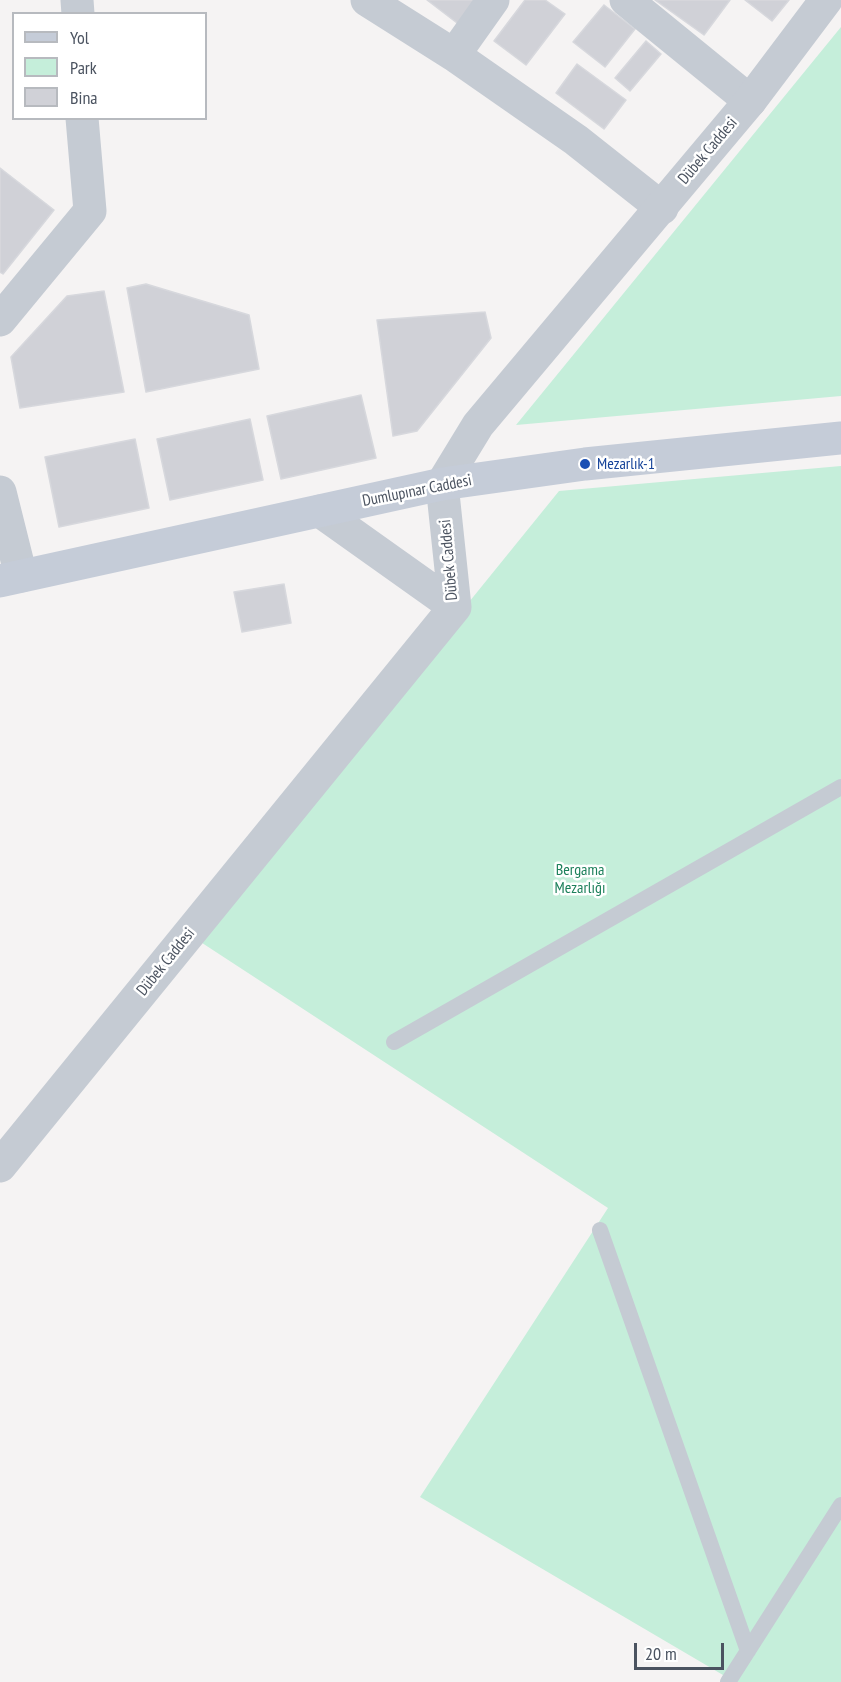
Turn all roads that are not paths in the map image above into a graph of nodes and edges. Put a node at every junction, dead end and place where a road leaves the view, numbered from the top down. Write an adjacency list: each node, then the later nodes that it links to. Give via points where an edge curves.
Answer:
1 (493, 0): 5 (street)
2 (626, 0): 6 (street)
3 (826, 0): 6 (street, Dübek Caddesi)
4 (379, 3): 5 (street)
5 (454, 55): 8 (street, via 576,140)
6 (750, 101): 8 (street, Dübek Caddesi)
7 (82, 120): 9 (street, via 90,211)
8 (662, 208): 11 (street, Dübek Caddesi, via 478,425)
9 (0, 320)
10 (841, 438): 11 (main road, Dumlupınar Caddesi, via 585,464)
11 (442, 484): 13 (main road, Dumlupınar Caddesi); 15 (street, Dübek Caddesi)
12 (0, 492): 14 (street)
13 (320, 511): 14 (main road, Dumlupınar Caddesi); 15 (street)
14 (10, 579)
15 (455, 607): 18 (street, Dübek Caddesi)
16 (841, 787): 17 (lane)
17 (394, 1042)
18 (0, 1166)
19 (600, 1230): 21 (lane)
20 (841, 1505): 21 (lane)
21 (748, 1652): 22 (lane)
22 (728, 1682)

